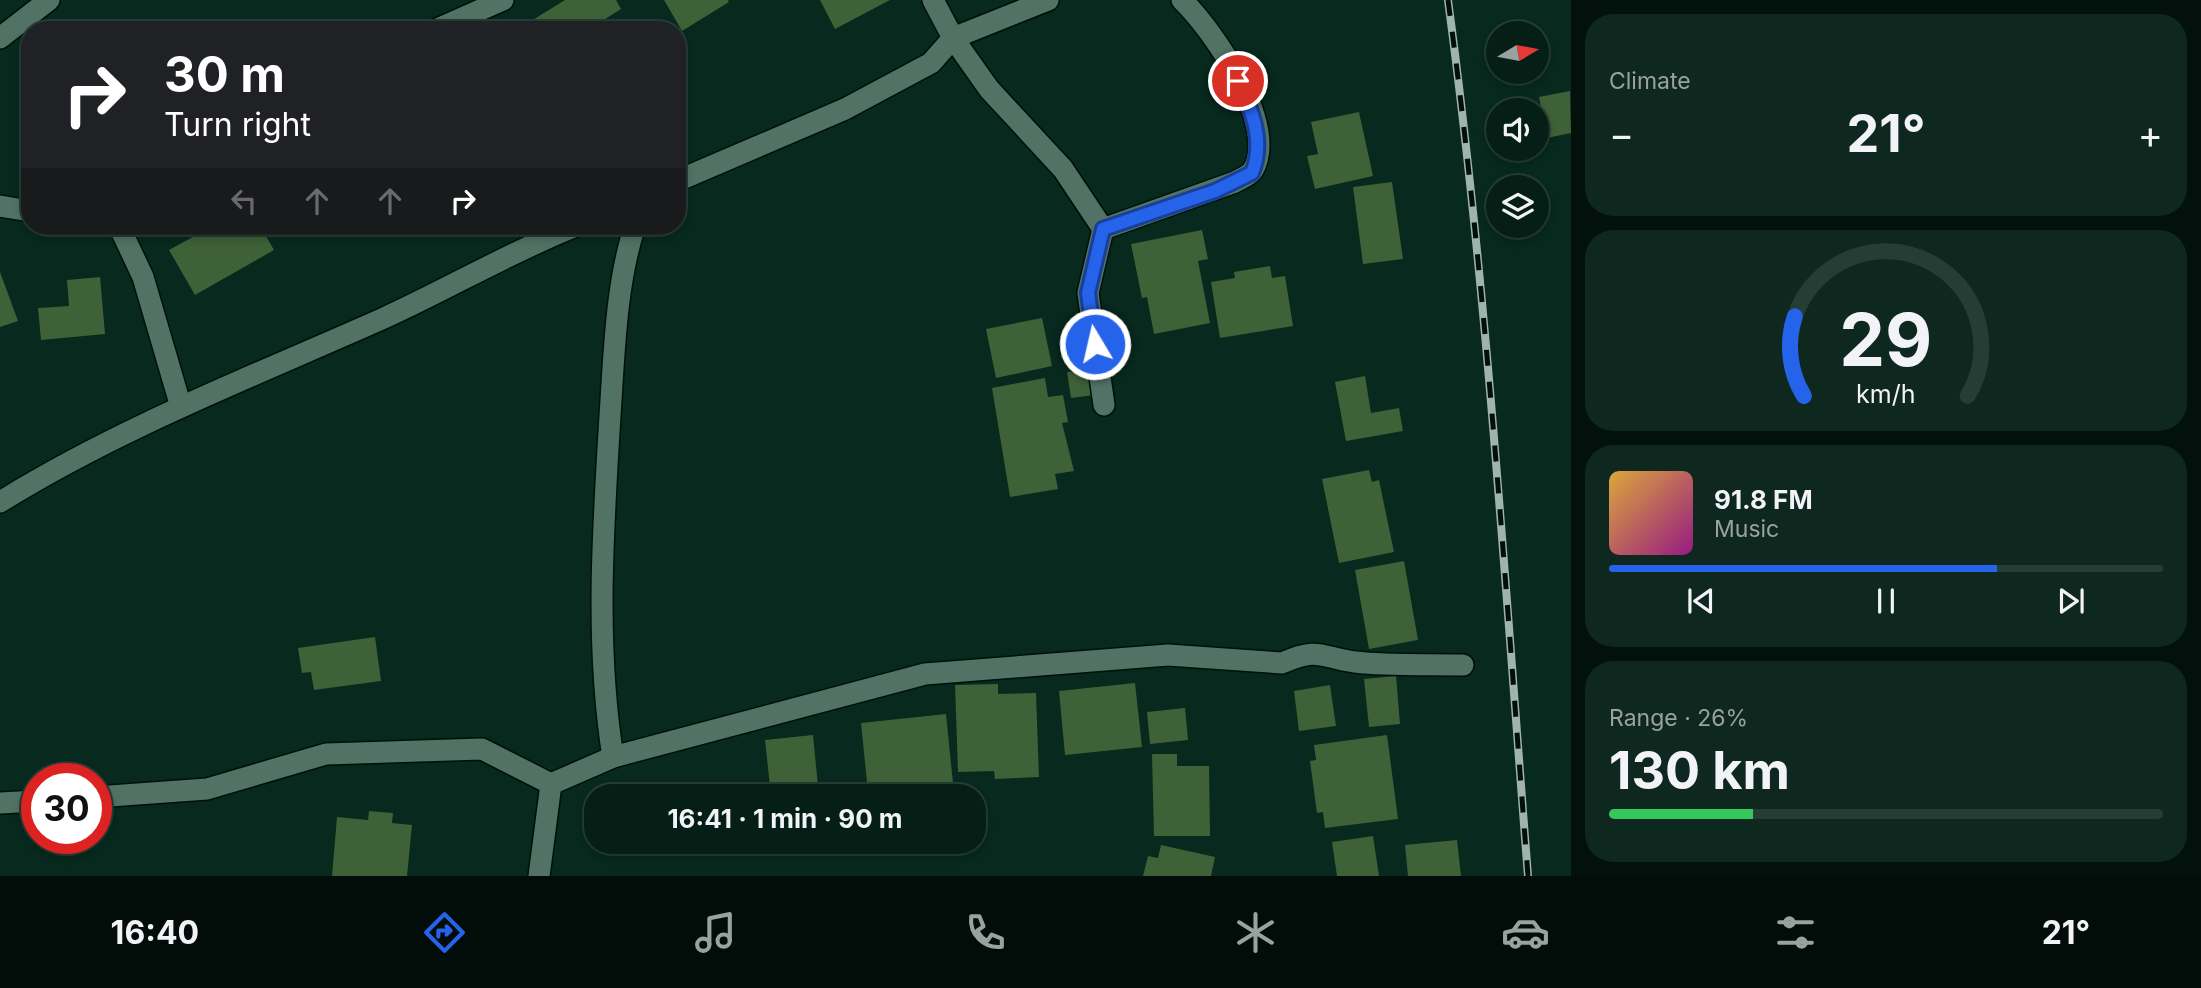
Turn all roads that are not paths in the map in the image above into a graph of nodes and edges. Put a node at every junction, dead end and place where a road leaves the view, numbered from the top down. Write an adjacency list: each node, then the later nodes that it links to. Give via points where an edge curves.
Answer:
1 (49, 0): 6 (street)
2 (503, 0): 7 (street)
3 (933, 0): 10 (street)
4 (1048, 0): 10 (street)
5 (1182, 0): 14 (street, via 1203,21 1249,103 1258,158 1252,173 1236,181)
6 (22, 21)
7 (455, 21)
8 (21, 22): 9 (street)
9 (0, 38)
10 (953, 38): 11 (street, via 931,63 887,88); 14 (street, via 989,89 1063,169)
11 (686, 177)
12 (0, 206): 13 (street)
13 (21, 210)
14 (1103, 229): 18 (street, via 1088,293)
15 (124, 235): 19 (street, via 143,277)
16 (557, 235): 19 (street, via 387,317)
17 (633, 235): 22 (street, via 613,365 604,512 604,700)
18 (1104, 405)
19 (181, 407): 20 (street, via 58,466)
20 (0, 502)
21 (1464, 665): 22 (street, via 1353,662 1319,653 1282,663 1168,655 925,674)
22 (613, 757): 23 (street)
23 (551, 784): 24 (street, via 482,749 326,754 207,789); 27 (street)
24 (112, 796)
25 (21, 802): 26 (street)
26 (0, 803)
27 (540, 876)

